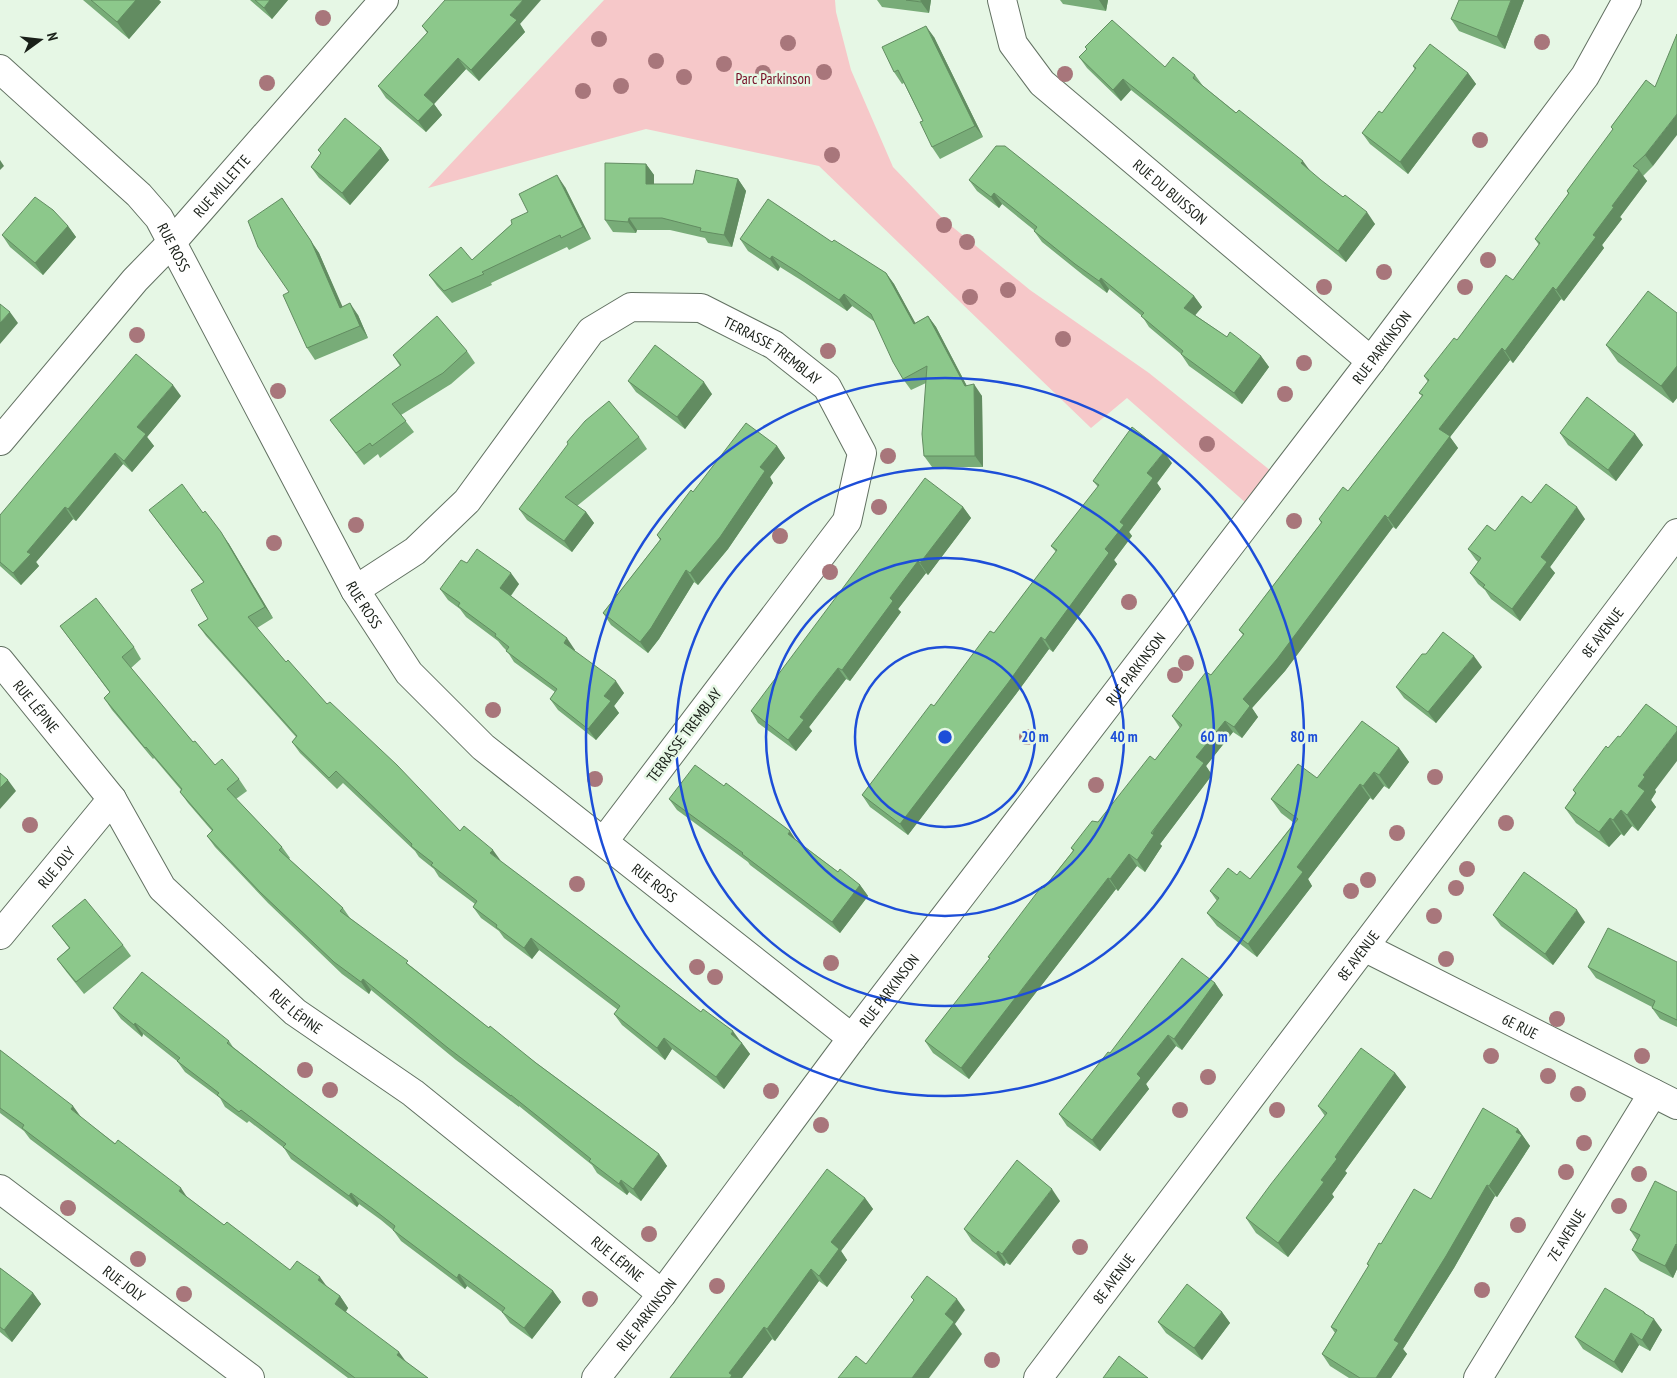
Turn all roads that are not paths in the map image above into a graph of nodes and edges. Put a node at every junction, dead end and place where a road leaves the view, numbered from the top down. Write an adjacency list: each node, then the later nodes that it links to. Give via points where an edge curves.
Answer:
1 (384, 0): 5 (street, RUE MILLETTE)
2 (1002, 0): 6 (street, RUE DU BUISSON, via 1013,44 1042,83)
3 (1627, 0): 6 (street, RUE PARKINSON, via 1585,76)
4 (0, 69): 5 (street, RUE ROSS, via 139,195 159,218)
5 (172, 242): 7 (street, RUE MILLETTE, via 136,280); 9 (street, RUE ROSS)
6 (1371, 361): 15 (street, RUE PARKINSON)
7 (0, 442)
8 (1677, 533): 14 (street, 8E AVENUE)
9 (355, 590): 12 (street, RUE ROSS, via 409,673 483,747); 12 (street, TERRASSE TREMBLAY, via 415,551 467,501 591,331 631,307 701,308 774,345 827,387 862,452 847,521)
10 (0, 661): 11 (street, RUE LÉPINE)
11 (112, 799): 13 (street, RUE JOLY); 19 (street, RUE LÉPINE, via 162,888 295,1012 413,1093)
12 (604, 841): 15 (street, RUE ROSS)
13 (0, 935)
14 (1364, 947): 16 (street, 6E RUE); 22 (street, 8E AVENUE)
15 (852, 1038): 19 (street, RUE PARKINSON)
16 (1653, 1092): 17 (street, 6E RUE); 23 (street, 7E AVENUE)
17 (1677, 1105)
18 (0, 1189): 20 (street, RUE JOLY)
19 (662, 1294): 21 (street, RUE PARKINSON)
20 (250, 1378)
21 (596, 1378)
22 (1038, 1378)
23 (1478, 1378)

